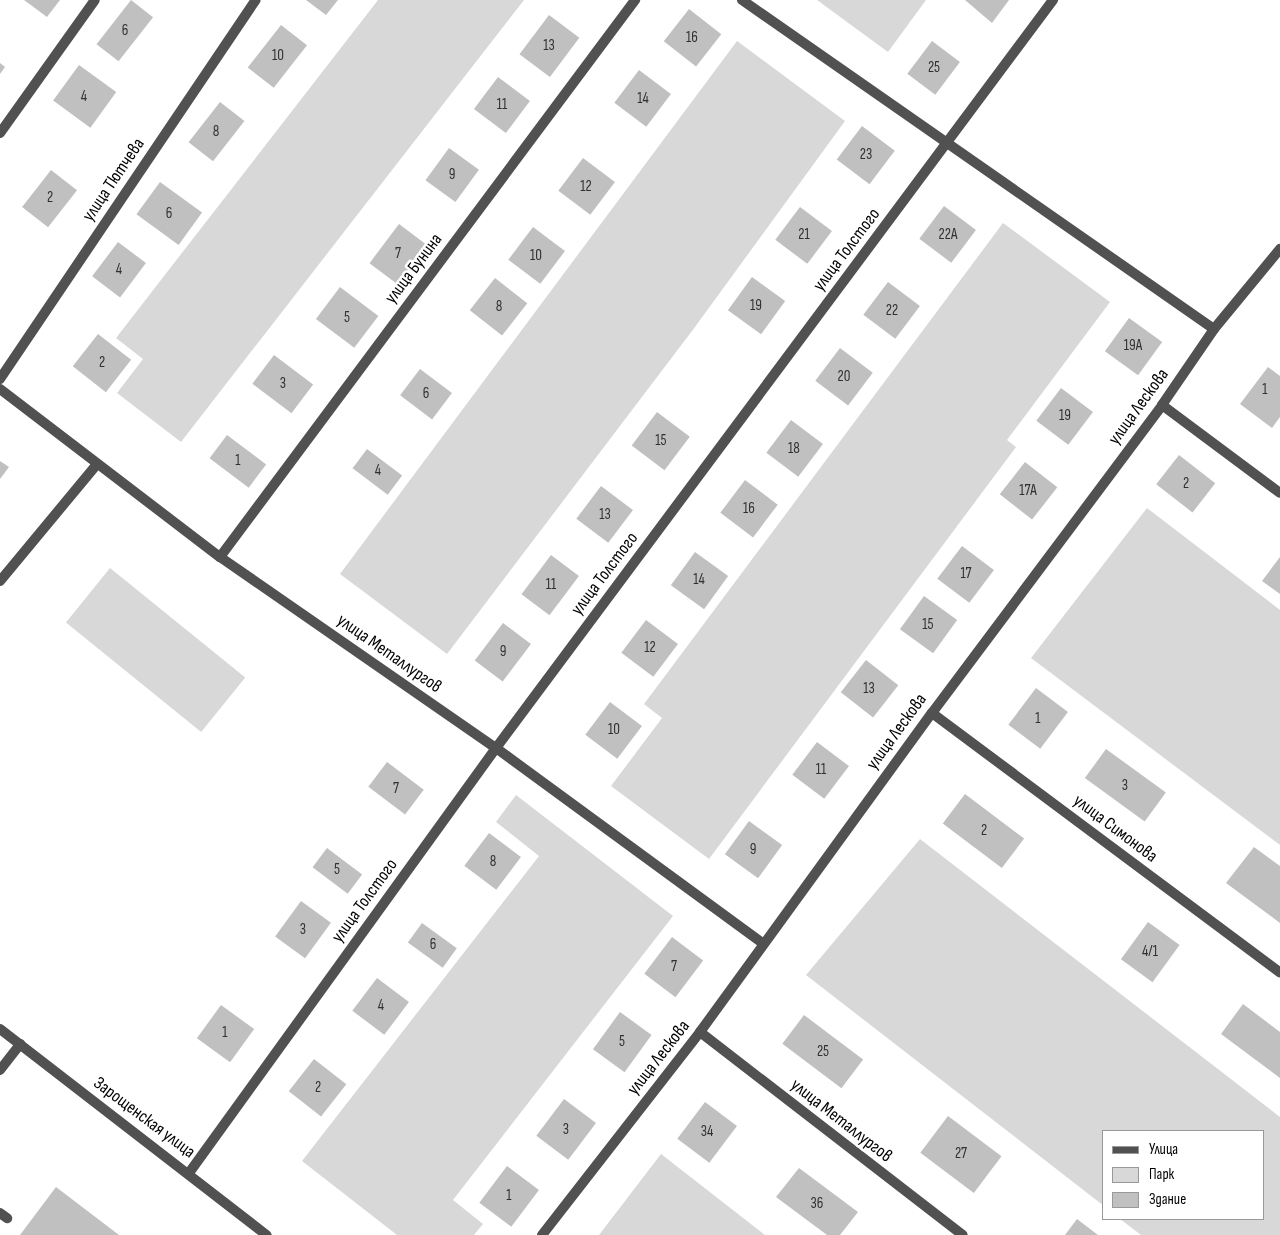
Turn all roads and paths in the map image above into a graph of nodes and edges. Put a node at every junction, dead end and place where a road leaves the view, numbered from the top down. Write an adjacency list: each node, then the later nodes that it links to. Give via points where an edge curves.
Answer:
1 (94, 0): 6 (street)
2 (256, 0): 10 (street, улица Тютчева)
3 (635, 0): 15 (street, улица Бунина)
4 (742, 0): 7 (street)
5 (1053, 0): 7 (street, улица Толстого)
6 (0, 133)
7 (946, 144): 9 (street); 18 (street, улица Толстого)
8 (1280, 249): 9 (street, улица Лескова)
9 (1214, 329): 12 (street, улица Лескова)
10 (0, 379)
11 (0, 389): 13 (street, улица Металлургов)
12 (1162, 405): 14 (street); 17 (street, улица Лескова)
13 (97, 464): 15 (street, улица Металлургов); 16 (street)
14 (1280, 493)
15 (220, 557): 18 (street, улица Металлургов)
16 (0, 581)
17 (932, 713): 19 (street, улица Лескова); 20 (street, улица Симонова)
18 (496, 748): 19 (street, улица Металлургов); 25 (street, улица Толстого)
19 (762, 943): 22 (street, улица Лескова)
20 (1280, 972)
21 (0, 1030): 23 (street, Зарощенская улица)
22 (700, 1032): 27 (street, улица Лескова); 28 (street, улица Металлургов)
23 (20, 1044): 24 (street); 25 (street, Зарощенская улица)
24 (0, 1070)
25 (189, 1173): 26 (street, Зарощенская улица)
26 (267, 1235)
27 (542, 1235)
28 (963, 1235)

